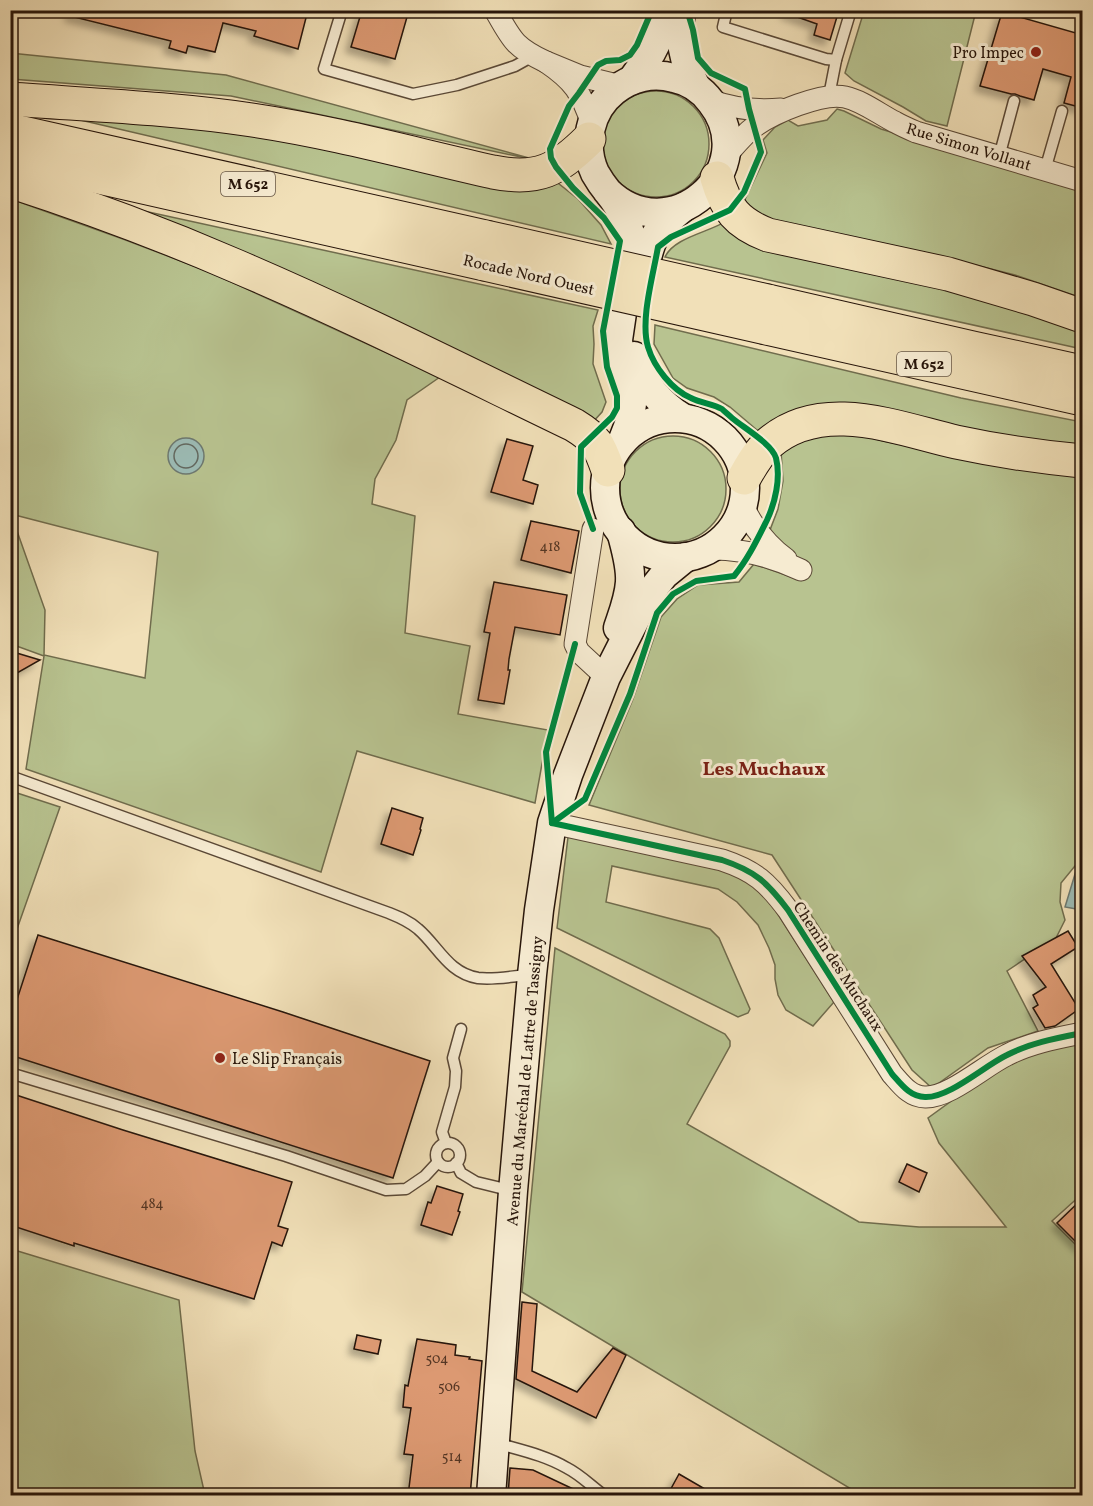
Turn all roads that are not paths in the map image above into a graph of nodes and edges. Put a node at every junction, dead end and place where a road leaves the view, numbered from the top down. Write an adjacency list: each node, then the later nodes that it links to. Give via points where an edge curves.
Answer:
1 (342, 10): 7 (lane, via 324,69 413,94 457,85)
2 (495, 10): 7 (street, via 517,45)
3 (673, 10): 9 (main road, via 651,53)
4 (680, 10): 10 (main road, via 681,46 688,70)
5 (727, 10): 8 (lane, via 723,27)
6 (851, 10): 8 (lane)
7 (540, 59): 9 (street, via 580,76); 17 (street, via 563,73 576,87 585,105)
8 (836, 60): 11 (lane)
9 (627, 83): 10 (main road, via 645,76 665,76 678,78); 17 (main road, via 601,105)
10 (703, 94): 14 (street, Rue Simon Vollant, via 741,109); 20 (main road, via 724,127 726,142)
11 (829, 96): 14 (street, Rue Simon Vollant); 19 (street, Rue Simon Vollant, via 860,102 916,132)
12 (10, 99): 17 (highway, via 252,120 515,176 556,167 573,155)
13 (1014, 101): 19 (lane)
14 (791, 108): 20 (street, Rue Simon Vollant, via 754,127)
15 (1062, 111): 21 (lane)
16 (10, 130): 26 (highway, Rocade Nord Ouest / M 652)
17 (590, 131): 24 (main road, Avenue du Maréchal de Lattre de Tassigny, via 589,153)
18 (10, 157): 26 (highway, Rocade Nord Ouest / M 652)
19 (999, 157): 21 (street, Rue Simon Vollant)
20 (721, 167): 25 (main road, Avenue du Maréchal de Lattre de Tassigny, via 703,195); 28 (highway, via 724,200 730,210 747,225 768,235 948,274)
21 (1045, 170): 23 (street, Rue Simon Vollant)
22 (10, 181): 32 (highway, via 117,218 351,317 574,425)
23 (1083, 181)
24 (607, 191): 25 (main road, Avenue du Maréchal de Lattre de Tassigny, via 646,212 669,212); 32 (main road, Avenue du Maréchal de Lattre de Tassigny, via 627,222 632,245 618,340 632,404 629,424)
25 (684, 207): 31 (main road, Avenue du Maréchal de Lattre de Tassigny, via 662,224 649,246 633,344 636,366 648,386)
26 (485, 250): 27 (highway, Rocade Nord Ouest / M 652, bridge)
27 (767, 315): 29 (highway, Rocade Nord Ouest / M 652, via 961,346); 30 (highway, Rocade Nord Ouest / M 652)
28 (1083, 316)
29 (1083, 372)
30 (1083, 399)
31 (683, 418): 32 (main road, Avenue du Maréchal de Lattre de Tassigny, via 646,424 633,432); 34 (main road, Avenue du Maréchal de Lattre de Tassigny, via 717,431 730,444 739,460)
32 (615, 456): 35 (main road, Avenue du Maréchal de Lattre de Tassigny, via 605,486 612,517)
33 (1083, 461): 34 (highway, via 975,446 871,422 830,419 794,428 767,445 758,455)
34 (744, 492): 36 (main road, Avenue du Maréchal de Lattre de Tassigny, via 730,531 716,544); 36 (street, via 753,525 773,549 801,570 736,549)
35 (607, 530): 36 (main road, Avenue du Maréchal de Lattre de Tassigny, via 654,554 670,557); 37 (main road, Avenue du Maréchal de Lattre de Tassigny, via 628,561 630,582); 37 (street, via 576,644 579,652)
36 (697, 553): 37 (main road, Avenue du Maréchal de Lattre de Tassigny, via 656,585)
37 (606, 677): 39 (main road, Avenue du Maréchal de Lattre de Tassigny)
38 (10, 776): 40 (lane, via 408,921 454,969 466,974 478,978)
39 (552, 823): 40 (main road, Avenue du Maréchal de Lattre de Tassigny); 42 (street, Chemin des Muchaux, via 722,860 759,878 788,910 892,1074 917,1096 926,1098 946,1092 1019,1049)
40 (532, 975): 47 (main road, Avenue du Maréchal de Lattre de Tassigny)
41 (461, 1029): 44 (lane, via 453,1058 455,1087 442,1132)
42 (1083, 1033)
43 (10, 1073): 45 (lane, via 286,1156 386,1191 406,1189)
44 (446, 1143): 45 (lane, via 437,1150); 46 (lane, via 458,1150)
45 (438, 1162): 46 (lane, via 449,1167)
46 (456, 1163): 47 (lane, via 461,1173 476,1182)
47 (513, 1191): 48 (main road, Avenue du Maréchal de Lattre de Tassigny)
48 (495, 1443): 49 (main road, Avenue du Maréchal de Lattre de Tassigny); 50 (lane, via 556,1461)
49 (491, 1496)
50 (605, 1496)

